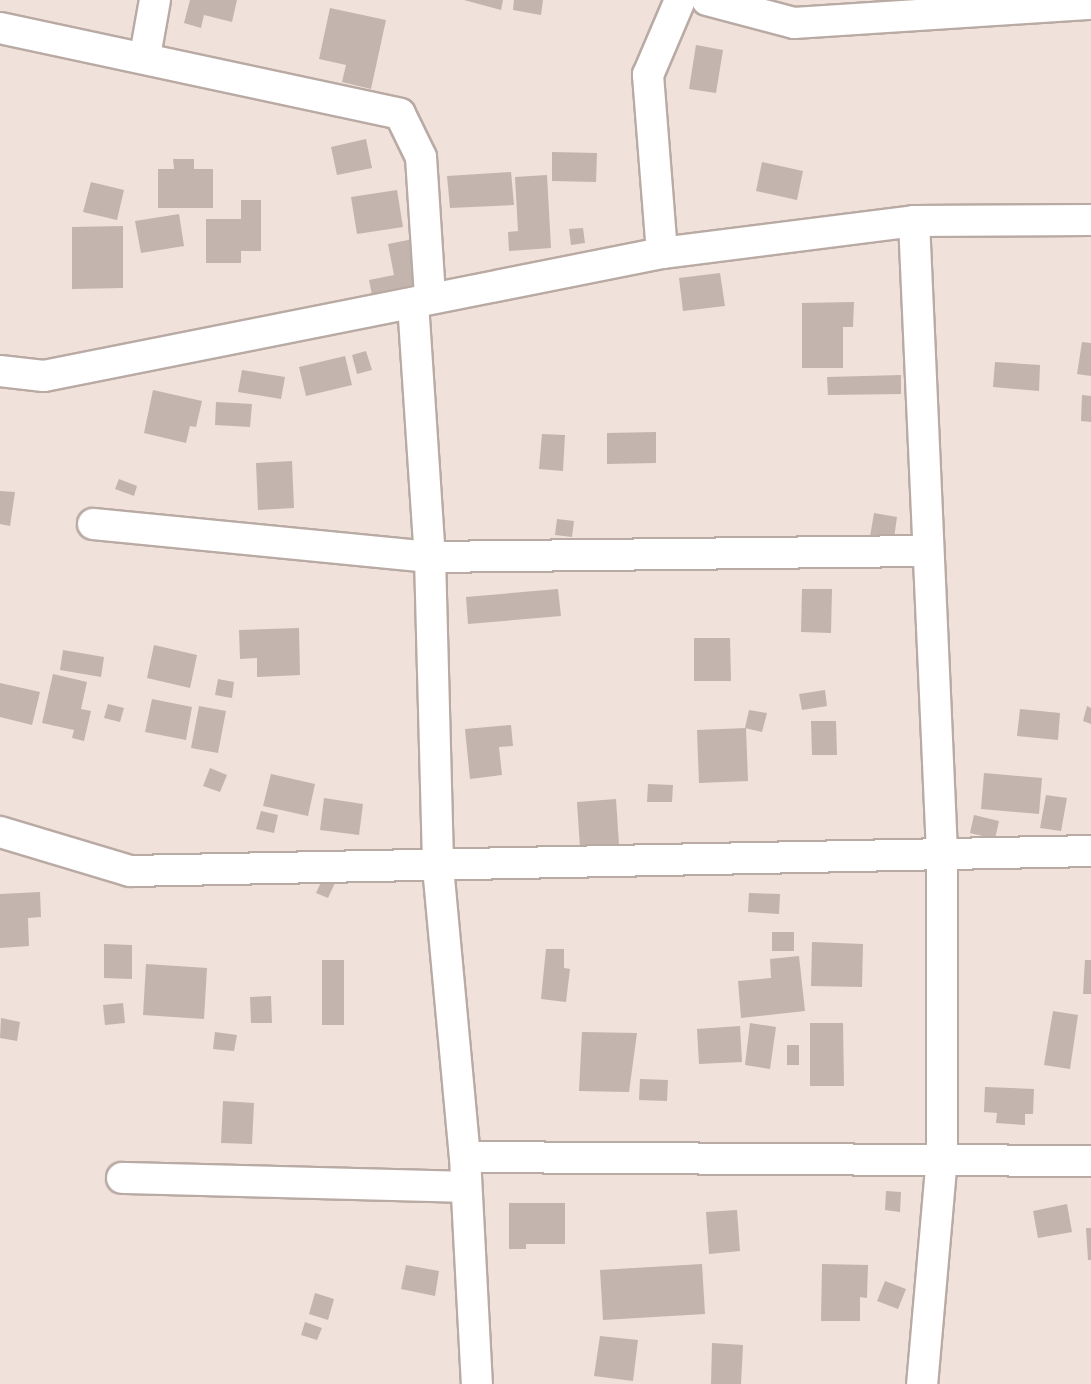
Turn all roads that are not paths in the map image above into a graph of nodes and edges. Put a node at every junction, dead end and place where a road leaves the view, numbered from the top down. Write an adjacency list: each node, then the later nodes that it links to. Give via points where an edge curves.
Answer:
1 (155, 0): 6 (street)
2 (680, 0): 9 (street, via 648,75)
3 (708, 0): 4 (street, via 794,23)
4 (1091, 4)
5 (0, 28): 6 (street)
6 (145, 56): 10 (street, via 400,114 421,157)
7 (1091, 220): 8 (street)
8 (914, 221): 9 (street); 13 (street)
9 (662, 253): 10 (street)
10 (421, 300): 11 (street, via 44,376); 14 (street)
11 (0, 371)
12 (93, 524): 14 (street)
13 (926, 551): 14 (street); 16 (street)
14 (430, 557): 18 (street)
15 (0, 832): 18 (street, via 130,871)
16 (942, 851): 17 (street); 18 (street); 20 (street)
17 (1091, 851)
18 (438, 867): 19 (street)
19 (465, 1157): 20 (street); 23 (street)
20 (942, 1157): 21 (street); 25 (street)
21 (1091, 1161)
22 (122, 1178): 23 (street)
23 (464, 1187): 24 (street)
24 (477, 1384)
25 (922, 1384)

